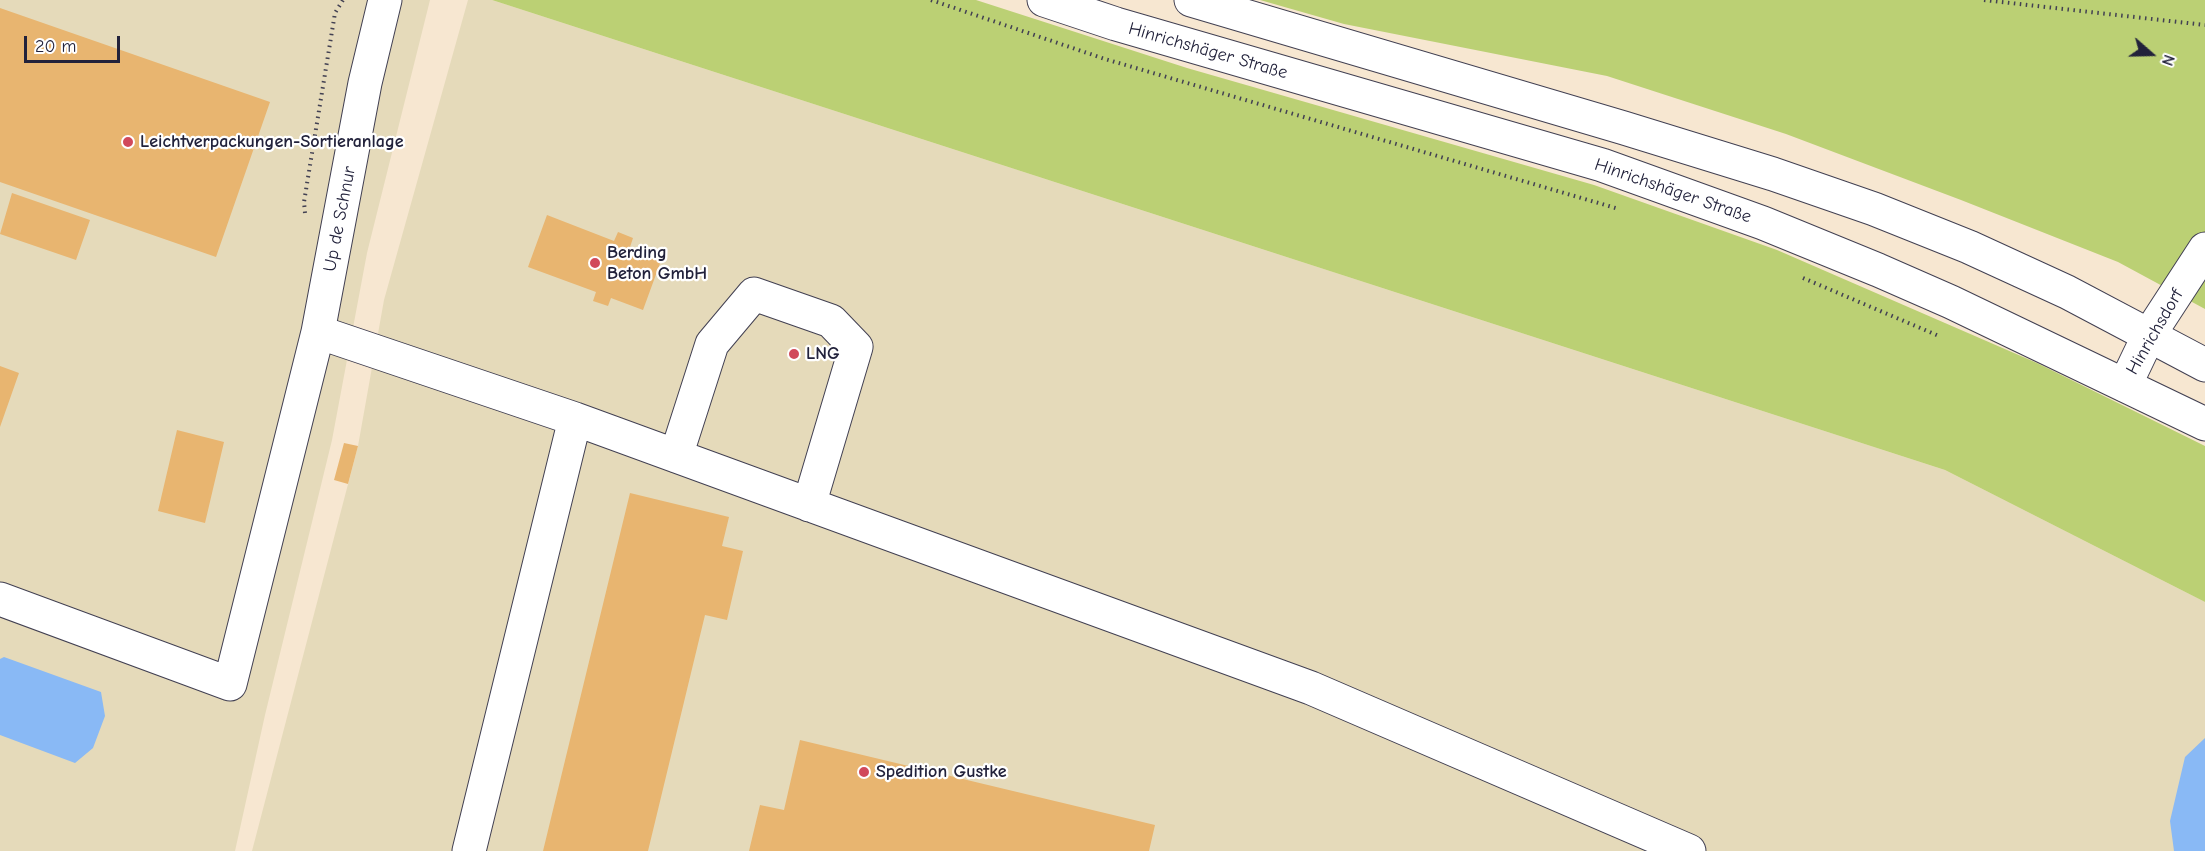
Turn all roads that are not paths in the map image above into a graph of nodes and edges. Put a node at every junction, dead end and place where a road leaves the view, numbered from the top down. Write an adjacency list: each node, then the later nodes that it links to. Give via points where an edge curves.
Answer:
1 (385, 0): 5 (main road, Up de Schnur, via 365,83)
2 (1044, 0): 8 (main road, Hinrichshäger Straße, via 1602,165 1763,223 1878,270)
3 (1191, 0): 6 (main road, via 1773,174 1874,209 2067,292)
4 (2205, 249): 6 (main road, Hinrichsdorf)
5 (318, 332): 9 (main road); 13 (main road, Up de Schnur, via 231,684)
6 (2148, 335): 7 (main road); 8 (main road, Hinrichsdorf)
7 (2205, 365)
8 (2125, 385): 10 (main road, Hinrichshäger Straße)
9 (576, 419): 11 (main road); 14 (main road)
10 (2205, 424)
11 (676, 456): 12 (main road); 12 (main road, via 712,344 754,294 831,321 856,347)
12 (809, 505): 15 (main road, via 1311,688)
13 (0, 598)
14 (469, 851)
15 (1689, 851)

